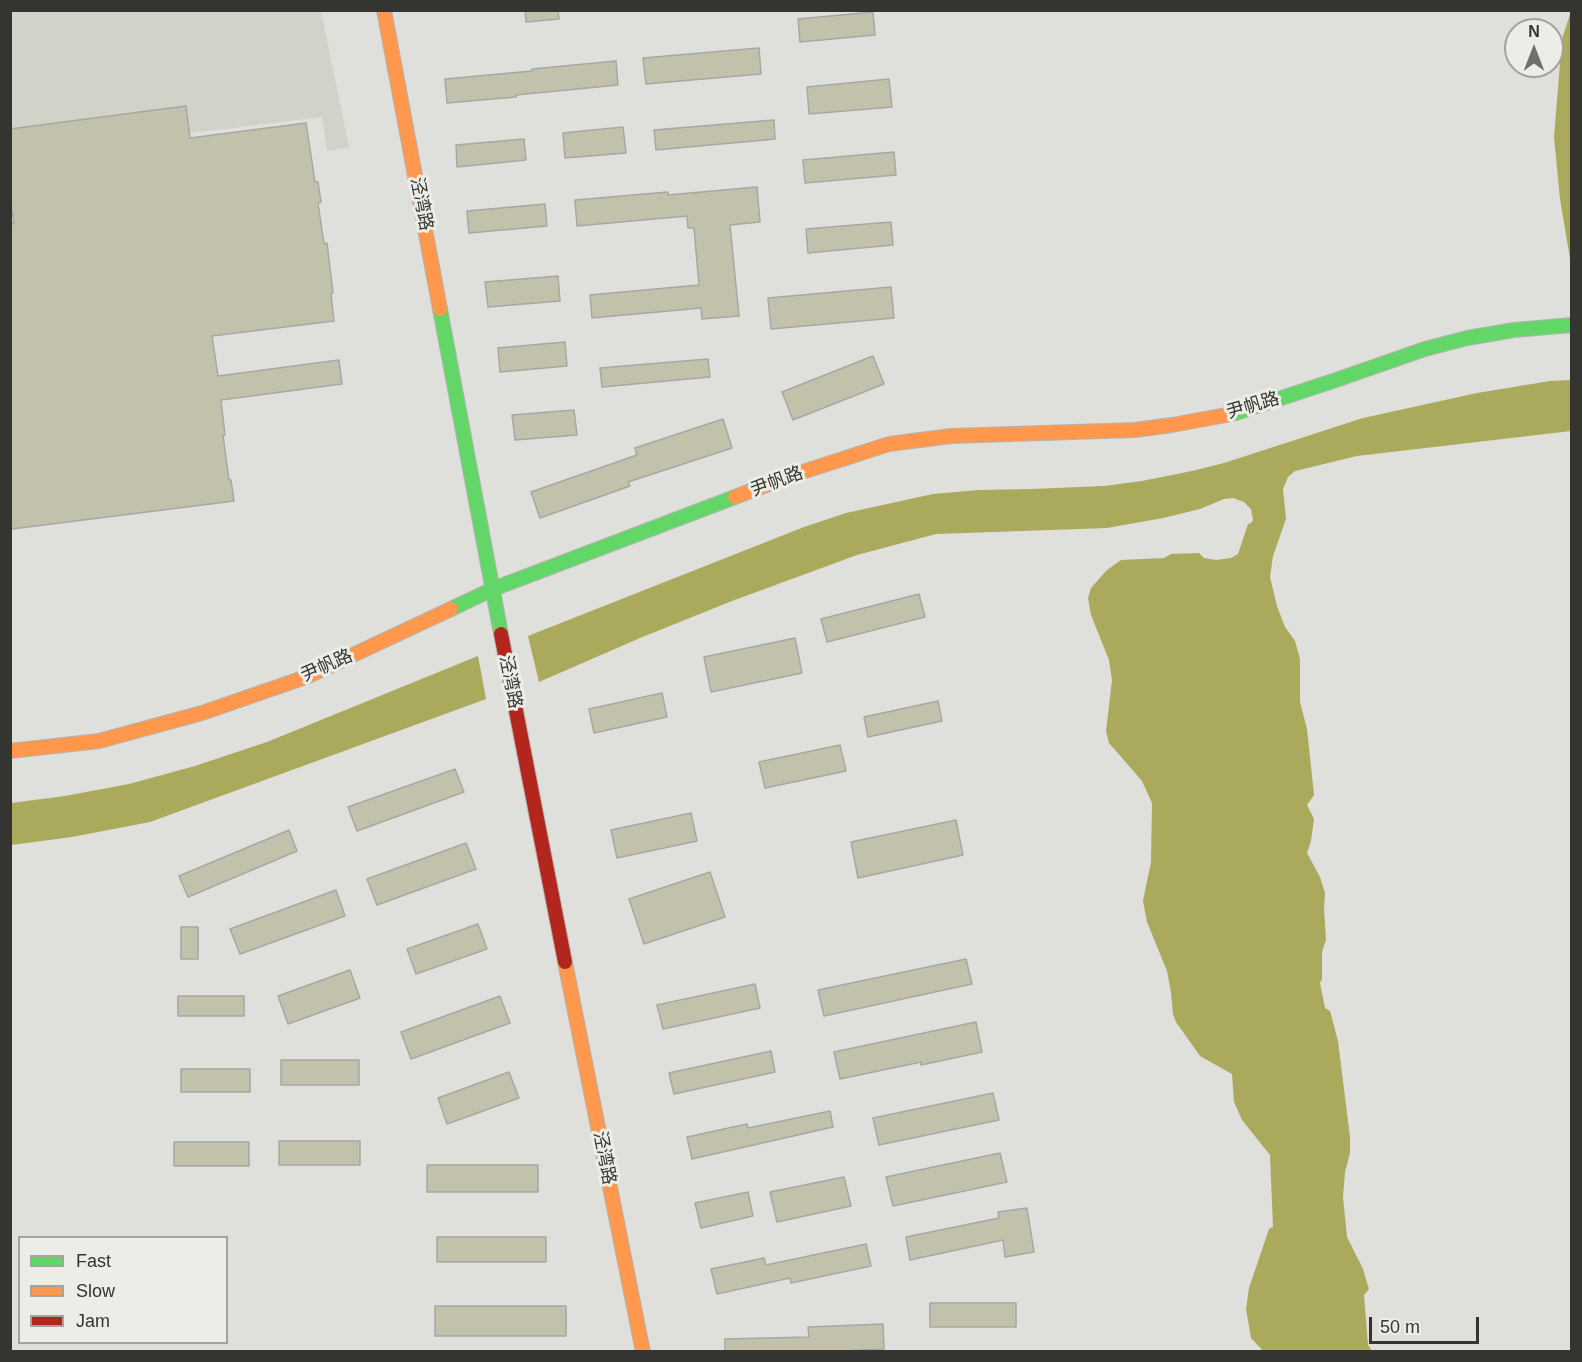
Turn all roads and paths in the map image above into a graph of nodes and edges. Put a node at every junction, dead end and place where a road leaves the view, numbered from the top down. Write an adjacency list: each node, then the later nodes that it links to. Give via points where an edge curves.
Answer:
1 (384, 10): 3 (street, 泾湾路)
2 (1572, 325): 3 (street, 尹帆路, via 1467,338 1236,412 1172,425 1134,430 951,436 889,444 787,477)
3 (493, 589): 4 (street, 尹帆路, via 306,676 202,714 99,741); 5 (street, 泾湾路)
4 (10, 751)
5 (643, 1352)

